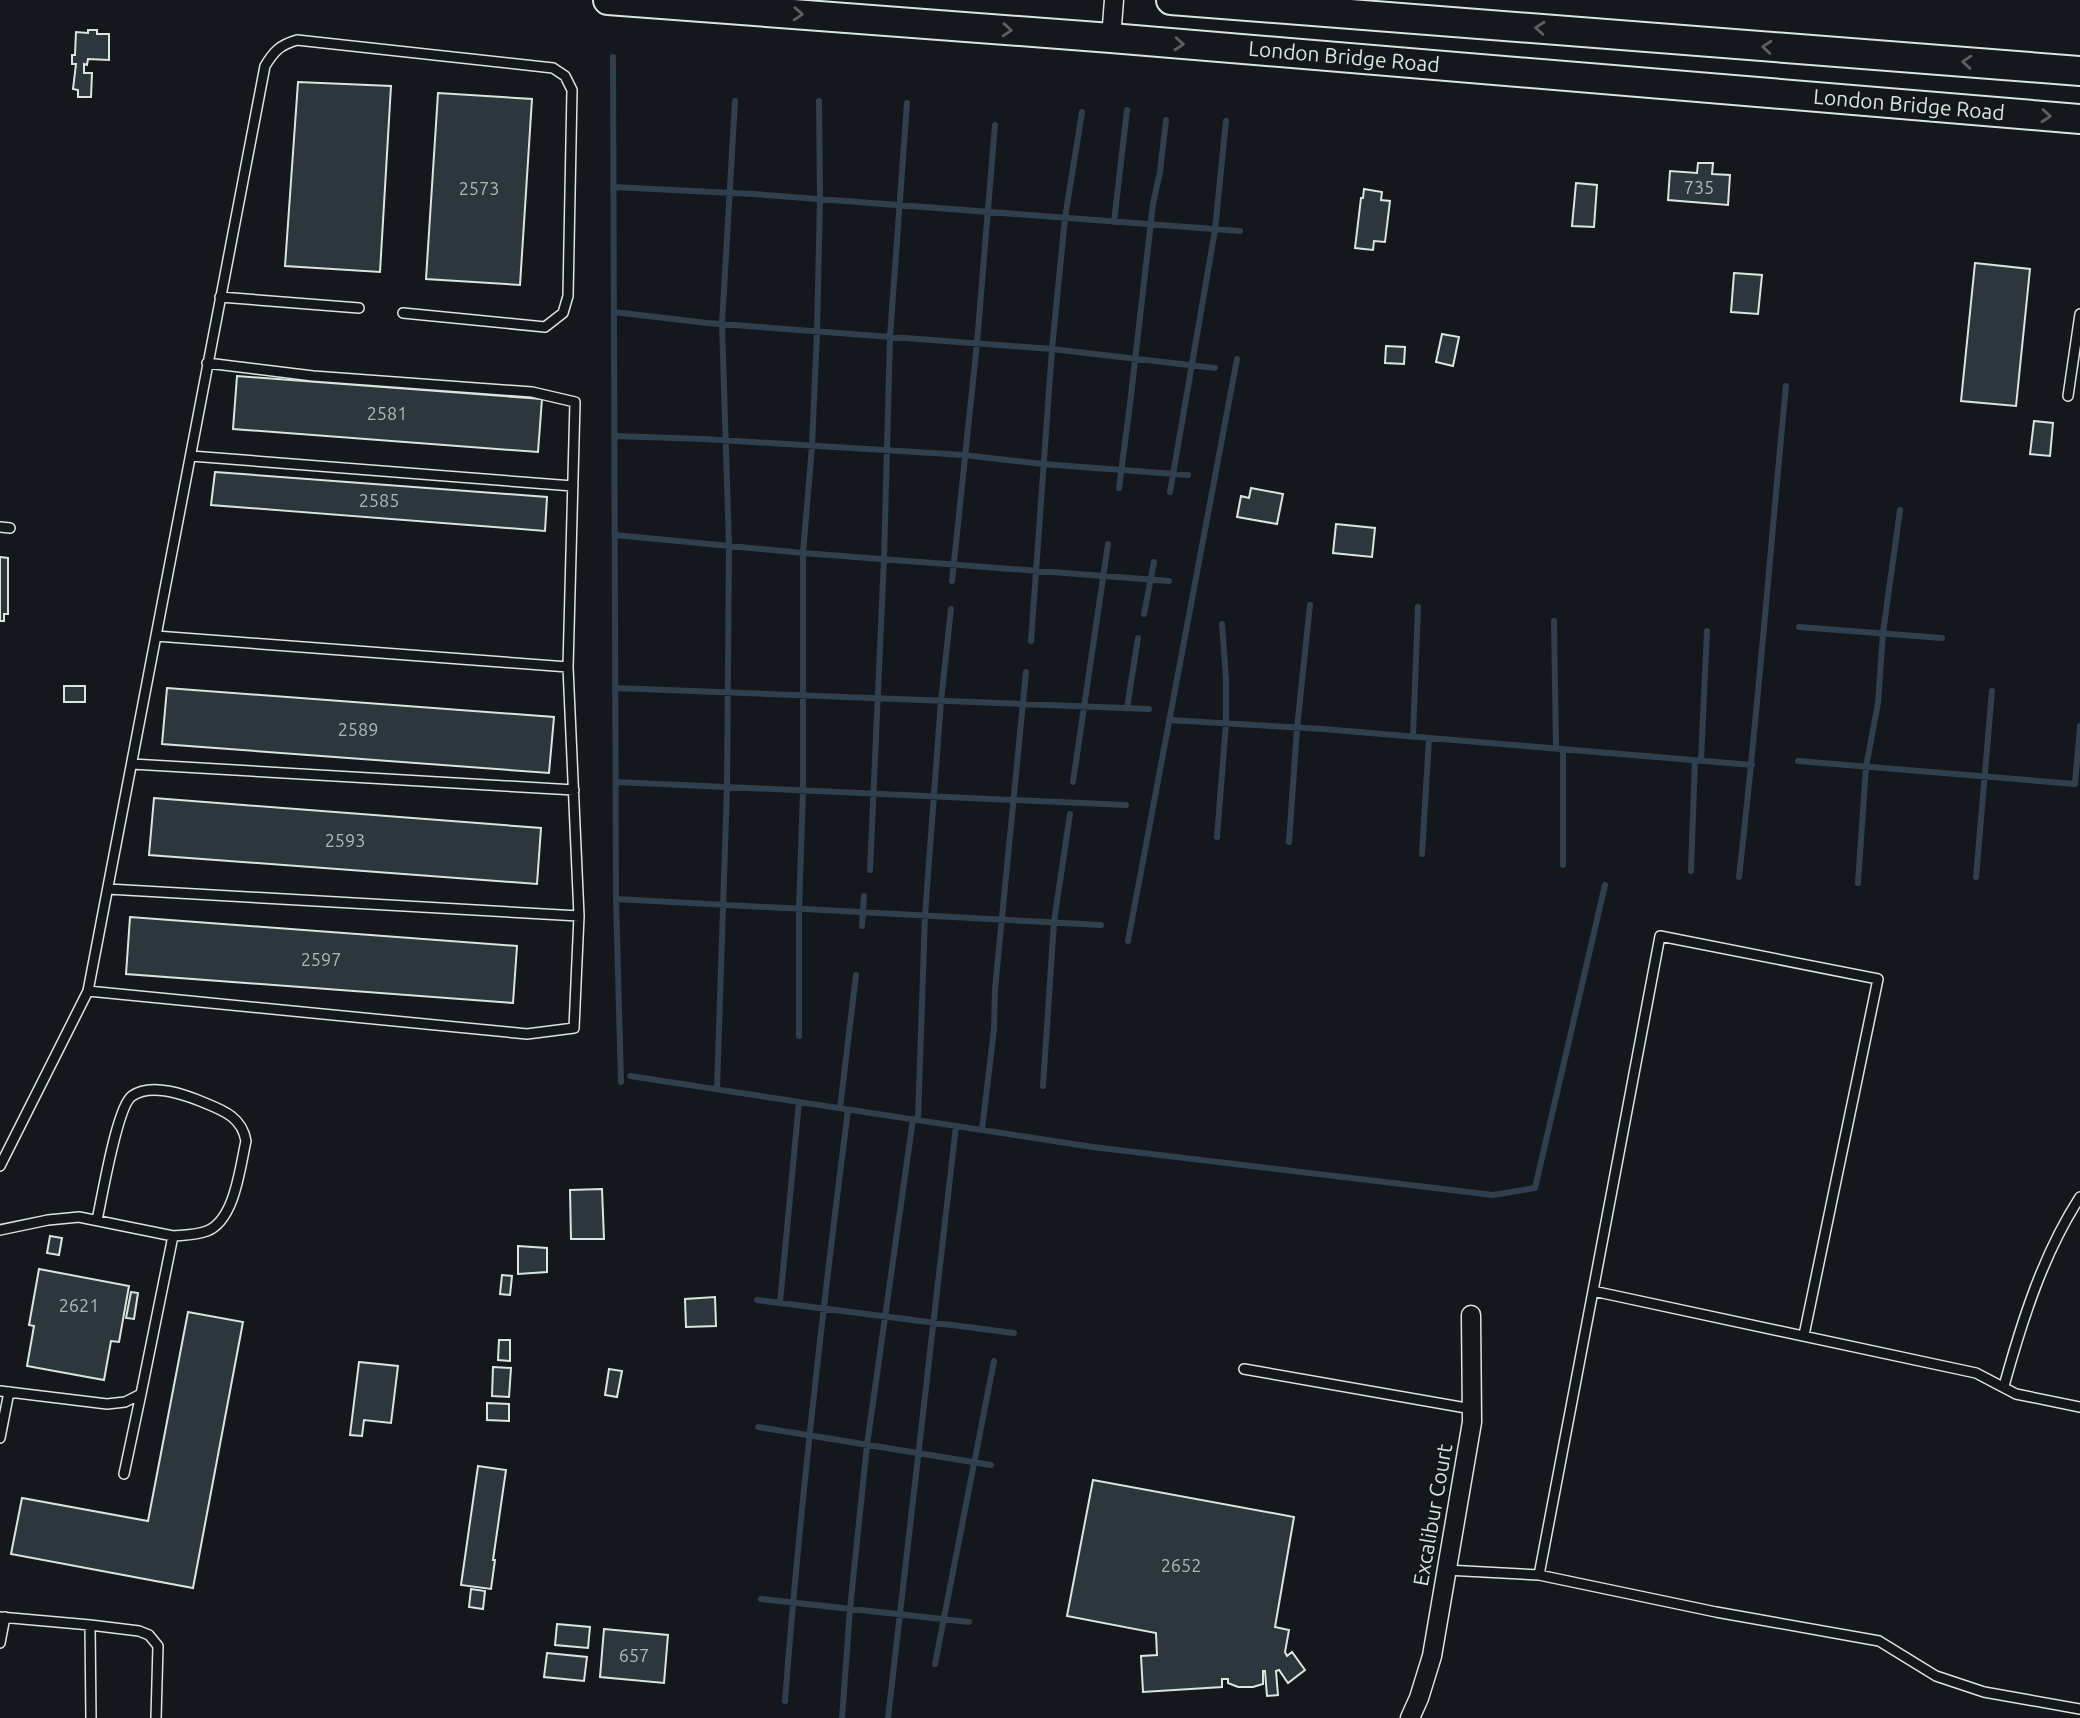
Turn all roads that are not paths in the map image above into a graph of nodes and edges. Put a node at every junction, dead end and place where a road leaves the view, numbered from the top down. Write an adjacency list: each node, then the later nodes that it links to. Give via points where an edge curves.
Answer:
1 (608, 0): 4 (main road, London Bridge Road, one-way to 4)
2 (1114, 0): 4 (street)
3 (1171, 0): 5 (main road, London Bridge Road, one-way to 3)
4 (1111, 38): 7 (main road, London Bridge Road, one-way to 7)
5 (1835, 52): 6 (main road, London Bridge Road, one-way to 5); 7 (main road)
6 (2080, 71)
7 (1831, 98): 8 (main road, London Bridge Road, one-way to 8)
8 (2080, 119)
9 (220, 297): 10 (lane); 11 (lane, via 265,66 283,44 297,40 553,68 565,76 572,90 568,296 563,313 545,327); 13 (lane)
10 (359, 308)
11 (403, 313)
12 (2080, 314): 14 (lane)
13 (207, 363): 15 (lane); 16 (lane, via 313,376 532,392 575,402)
14 (2068, 396)
15 (191, 456): 16 (lane); 17 (lane)
16 (573, 486): 18 (lane)
17 (156, 636): 18 (lane); 19 (lane)
18 (568, 667): 20 (lane)
19 (132, 764): 20 (lane); 21 (lane)
20 (574, 790): 22 (lane)
21 (108, 889): 22 (lane); 23 (lane)
22 (579, 916): 23 (lane, via 574,1028 527,1034)
23 (88, 991): 24 (lane)
24 (0, 1166)
25 (2080, 1197): 33 (lane, via 2046,1260)
26 (97, 1220): 27 (lane, via 68,1217); 28 (lane); 28 (lane, via 125,1104 132,1095 146,1091 184,1094 230,1114 240,1124 246,1141 233,1200 224,1216 206,1231)
27 (0, 1230)
28 (173, 1236): 35 (lane)
29 (1593, 1291): 31 (lane); 31 (lane, via 1660,936 1878,979); 41 (lane)
30 (1471, 1315): 37 (street, Excalibur Court)
31 (1804, 1335): 33 (lane, via 1976,1373)
32 (1244, 1369): 37 (lane)
33 (2004, 1386): 36 (lane, via 2016,1394)
34 (4, 1392): 35 (lane, via 107,1404); 38 (lane)
35 (141, 1394): 39 (lane)
36 (2080, 1407)
37 (1472, 1409): 40 (street, Excalibur Court)
38 (0, 1438)
39 (124, 1474)
40 (1446, 1570): 41 (lane); 48 (street, Excalibur Court, via 1432,1656)
41 (1539, 1575): 45 (lane, via 1879,1641 1936,1676 1984,1692)
42 (3, 1617): 43 (lane); 44 (lane)
43 (90, 1625): 46 (lane); 47 (lane, via 139,1631 158,1646)
44 (0, 1643)
45 (2080, 1709)
46 (91, 1718)
47 (156, 1718)
48 (1410, 1718)

